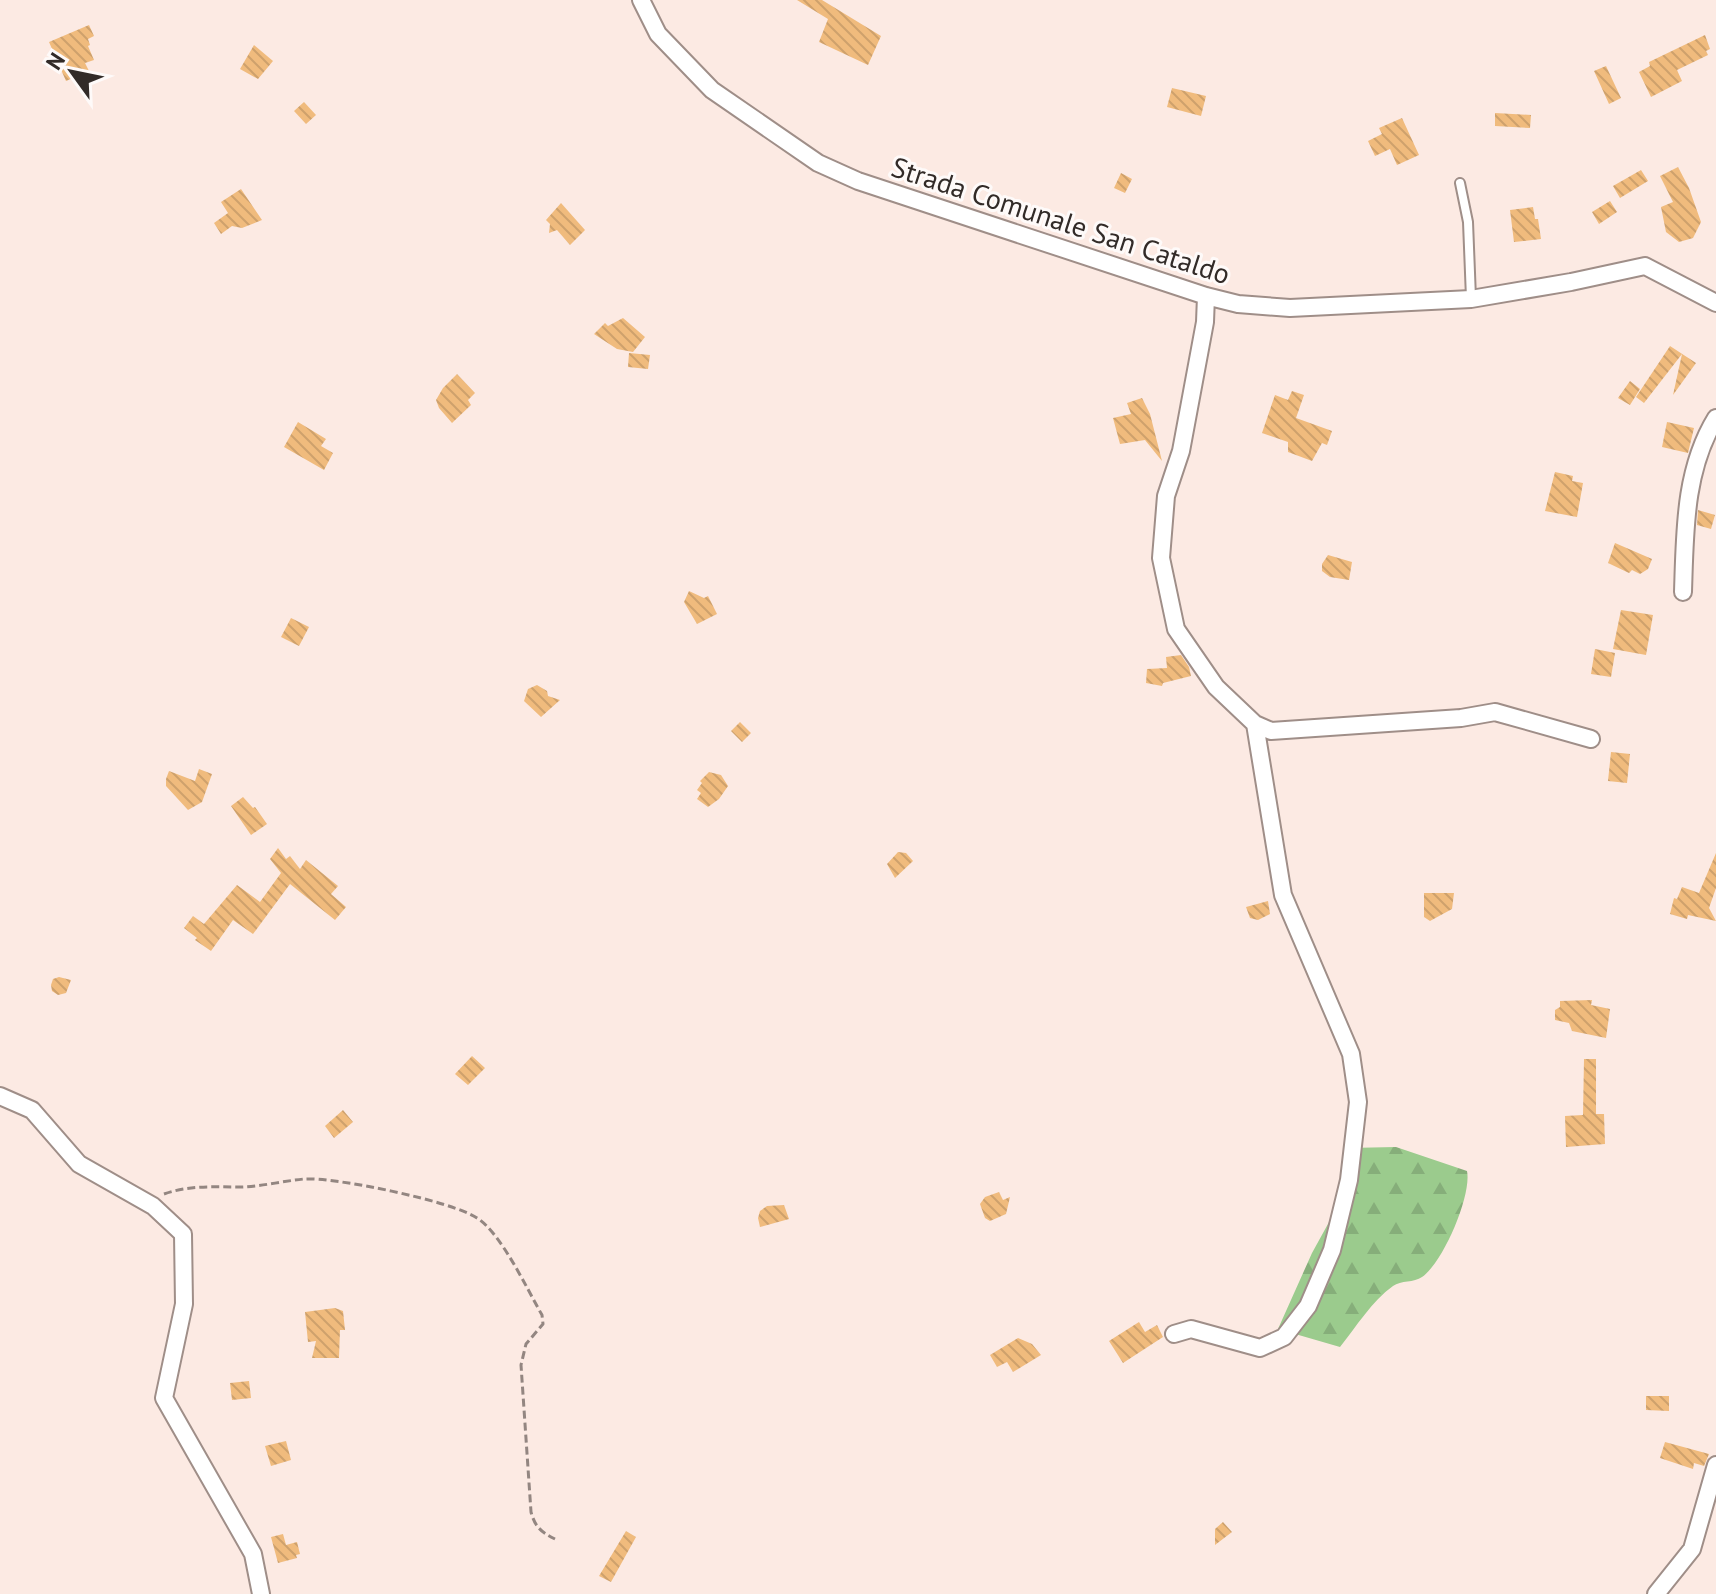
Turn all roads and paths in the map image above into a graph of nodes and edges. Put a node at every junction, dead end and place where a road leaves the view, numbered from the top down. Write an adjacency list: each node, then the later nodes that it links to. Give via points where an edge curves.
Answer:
1 (641, 0): 3 (street, Strada Comunale San Cataldo, via 658,34 712,90 818,163 858,181)
2 (1460, 183): 4 (lane, via 1468,222)
3 (1206, 296): 4 (street, Strada Comunale San Cataldo, via 1290,308); 8 (street, via 1181,451 1166,496 1161,558 1176,629 1216,687)
4 (1471, 299): 5 (street, Strada Comunale San Cataldo, via 1645,266)
5 (1716, 303)
6 (1716, 418): 7 (street, via 1704,438 1689,491)
7 (1683, 592)
8 (1255, 724): 9 (street, via 1271,731 1495,712); 12 (street, via 1283,895 1351,1054 1358,1102 1349,1180 1332,1250 1308,1306 1284,1337 1260,1348 1191,1329)
9 (1591, 739)
10 (0, 1096): 11 (street, via 32,1110 79,1164)
11 (153, 1206): 14 (path, via 165,1193 305,1179 380,1190 477,1217 494,1233 542,1315 543,1324 526,1344 521,1365 531,1512 535,1524); 15 (street, via 183,1234 184,1304 164,1398 253,1554)
12 (1174, 1334)
13 (1716, 1465): 16 (street, via 1692,1549)
14 (555, 1539)
15 (261, 1594)
16 (1656, 1594)

